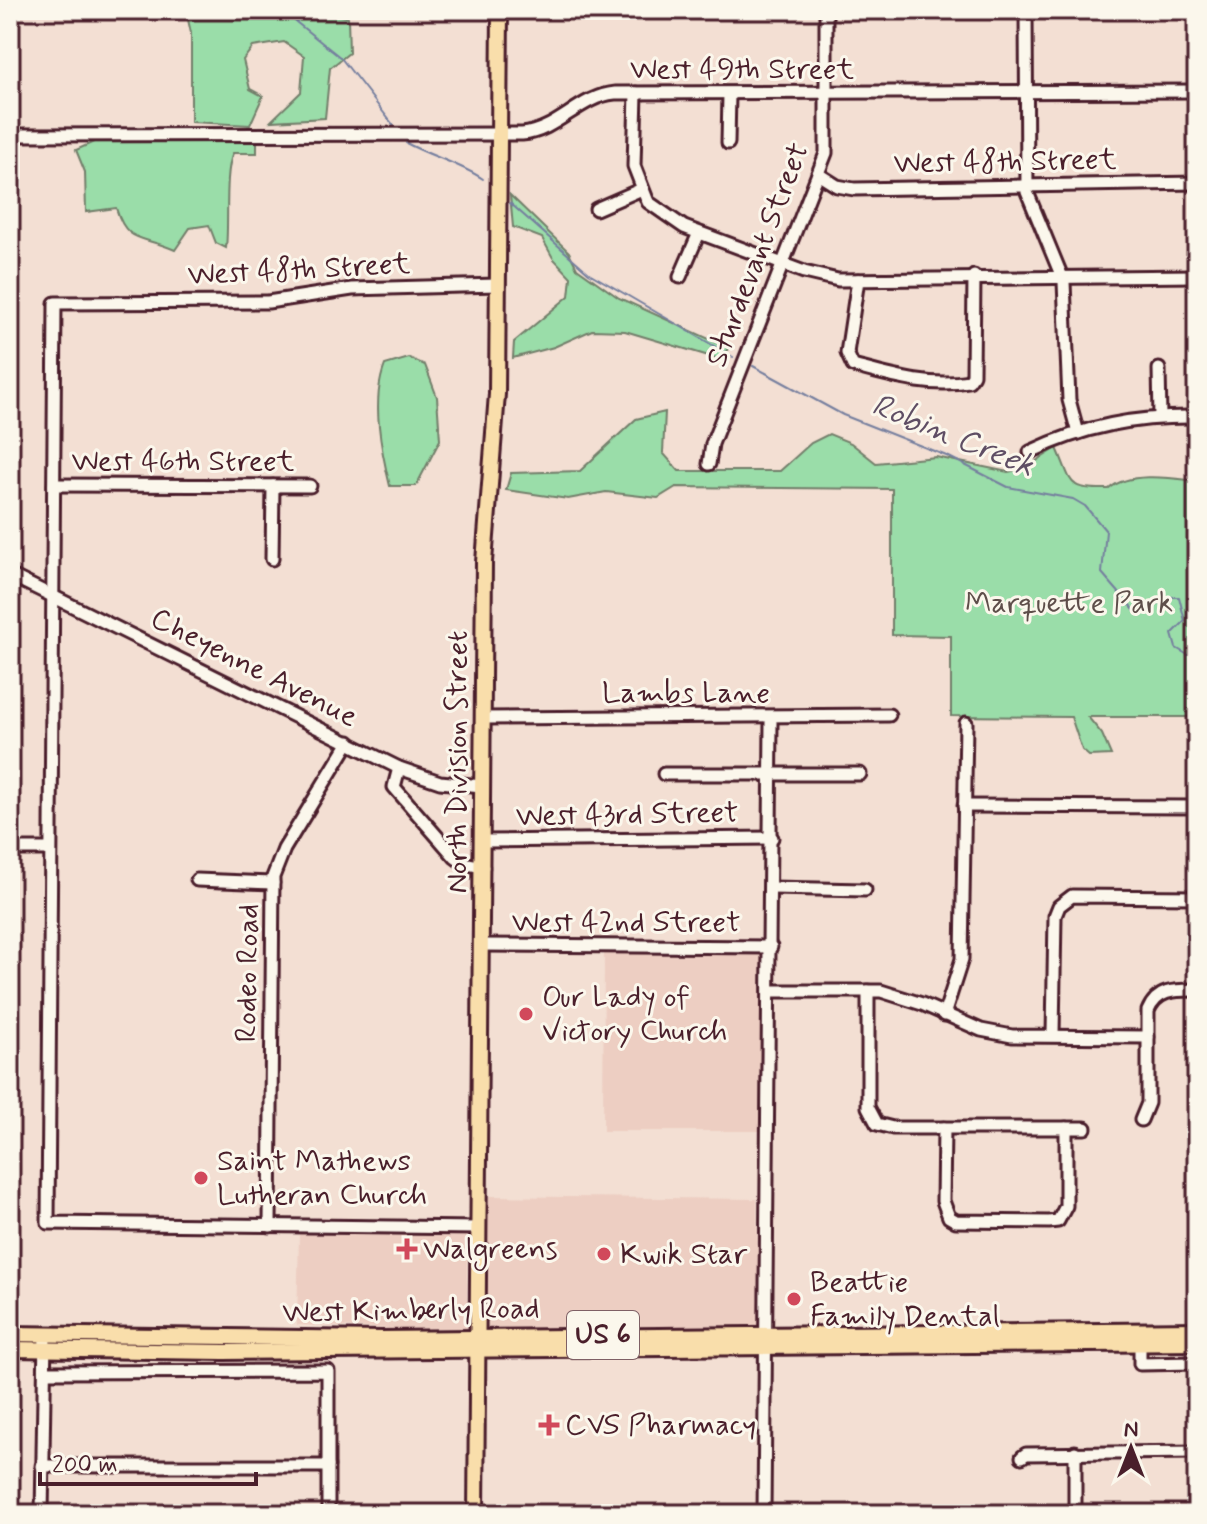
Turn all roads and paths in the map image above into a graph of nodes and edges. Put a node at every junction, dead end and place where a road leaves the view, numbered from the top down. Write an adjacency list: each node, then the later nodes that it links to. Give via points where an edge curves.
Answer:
1 (500, 10): 9 (main road, North Division Street)
2 (826, 10): 8 (street, Sturdevant Street)
3 (1026, 10): 6 (street)
4 (1197, 91): 6 (street, West 49th Street)
5 (636, 93): 7 (street, West 49th Street); 9 (street, West 49th Street, via 606,94 536,133); 15 (street, via 634,166)
6 (1025, 93): 8 (street, West 49th Street); 14 (street)
7 (729, 94): 8 (street, West 49th Street); 11 (street)
8 (828, 94): 12 (street, Sturdevant Street, via 828,141)
9 (498, 134): 10 (street, West 49th Street); 24 (main road, North Division Street)
10 (10, 135)
11 (728, 143)
12 (818, 174): 14 (street, West 48th Street, via 854,189); 18 (street, Sturdevant Street)
13 (1197, 183): 14 (street, West 48th Street)
14 (1027, 185): 20 (street)
15 (642, 189): 16 (street); 17 (street, via 667,218)
16 (596, 209)
17 (699, 233): 18 (street); 22 (street)
18 (783, 264): 23 (street, via 823,278); 30 (street, Sturdevant Street, via 712,444)
19 (974, 276): 20 (street); 23 (street); 23 (street, via 973,375 969,381 923,383 853,366 847,353)
20 (1062, 276): 21 (street); 28 (street, via 1069,400)
21 (1197, 276)
22 (680, 277)
23 (858, 280)
24 (497, 285): 31 (street, West 48th Street, via 352,289 268,302 55,303); 38 (main road, North Division Street, via 497,394 484,562)
25 (1159, 369): 26 (street)
26 (1160, 417): 27 (street); 28 (street)
27 (1197, 417)
28 (1078, 433): 29 (street)
29 (1030, 452)
30 (709, 464)
31 (54, 485): 32 (street, West 46th Street); 36 (street)
32 (273, 486): 33 (street, West 46th Street); 34 (street)
33 (310, 486)
34 (272, 559)
35 (10, 575): 36 (street, Cheyenne Avenue)
36 (53, 595): 41 (street, Cheyenne Avenue); 52 (street)
37 (889, 715): 38 (street, Lambs Lane)
38 (484, 718): 46 (main road, North Division Street)
39 (771, 722): 44 (street)
40 (966, 723): 47 (street)
41 (349, 742): 42 (street, Cheyenne Avenue); 55 (street, Rodeo Road, via 284,849)
42 (399, 768): 46 (street, Cheyenne Avenue, via 440,782); 53 (street, via 394,787 455,857)
43 (664, 774): 44 (street)
44 (771, 774): 45 (street); 49 (street)
45 (860, 774)
46 (482, 786): 50 (main road, North Division Street)
47 (964, 806): 48 (street); 64 (street, via 962,959)
48 (1197, 807)
49 (772, 838): 50 (street, West 43rd Street); 56 (street)
50 (483, 841): 53 (main road, North Division Street)
51 (10, 849): 52 (street)
52 (49, 849): 71 (street, via 48,1223)
53 (483, 867): 59 (main road, North Division Street)
54 (197, 880): 55 (street)
55 (273, 883): 71 (street, Rodeo Road)
56 (772, 888): 57 (street); 60 (street)
57 (865, 890)
58 (1197, 897): 65 (street, via 1072,896 1059,906)
59 (482, 945): 60 (street, West 42nd Street); 72 (main road, North Division Street)
60 (771, 947): 62 (street)
61 (1197, 990): 66 (street, via 1157,996 1148,1011)
62 (770, 991): 63 (street); 75 (street)
63 (868, 991): 64 (street, via 900,995); 68 (street, via 870,1116 893,1128)
64 (944, 1015): 65 (street, via 1012,1036)
65 (1053, 1035): 66 (street)
66 (1148, 1037): 67 (street, via 1148,1103)
67 (1141, 1120)
68 (944, 1128): 69 (street); 69 (street, via 943,1201 956,1221 1058,1221 1066,1206)
69 (1066, 1128): 70 (street)
70 (1085, 1128)
71 (270, 1226): 72 (street)
72 (479, 1228): 77 (main road, North Division Street)
73 (1197, 1330): 75 (main road, West Kimberly Road / US 6)
74 (10, 1334): 76 (main road, West Kimberly Road / US 6)
75 (765, 1340): 77 (main road, West Kimberly Road / US 6); 79 (main road, West Kimberly Road / US 6); 91 (street)
76 (45, 1342): 77 (main road, West Kimberly Road / US 6); 80 (main road, West Kimberly Road / US 6); 82 (street)
77 (477, 1342): 90 (main road, North Division Street)
78 (1197, 1343): 79 (main road, West Kimberly Road / US 6)
79 (1140, 1344): 81 (street, via 1140,1364)
80 (10, 1349)
81 (1197, 1363)
82 (45, 1372): 86 (street); 87 (street, West Kimberly Road, via 328,1371)
83 (1075, 1452): 84 (street); 85 (street); 92 (street)
84 (1197, 1452)
85 (1022, 1457)
86 (42, 1466): 87 (street); 88 (street)
87 (328, 1466): 89 (street)
88 (42, 1514)
89 (328, 1514)
90 (476, 1514)
91 (764, 1514)
92 (1075, 1514)

